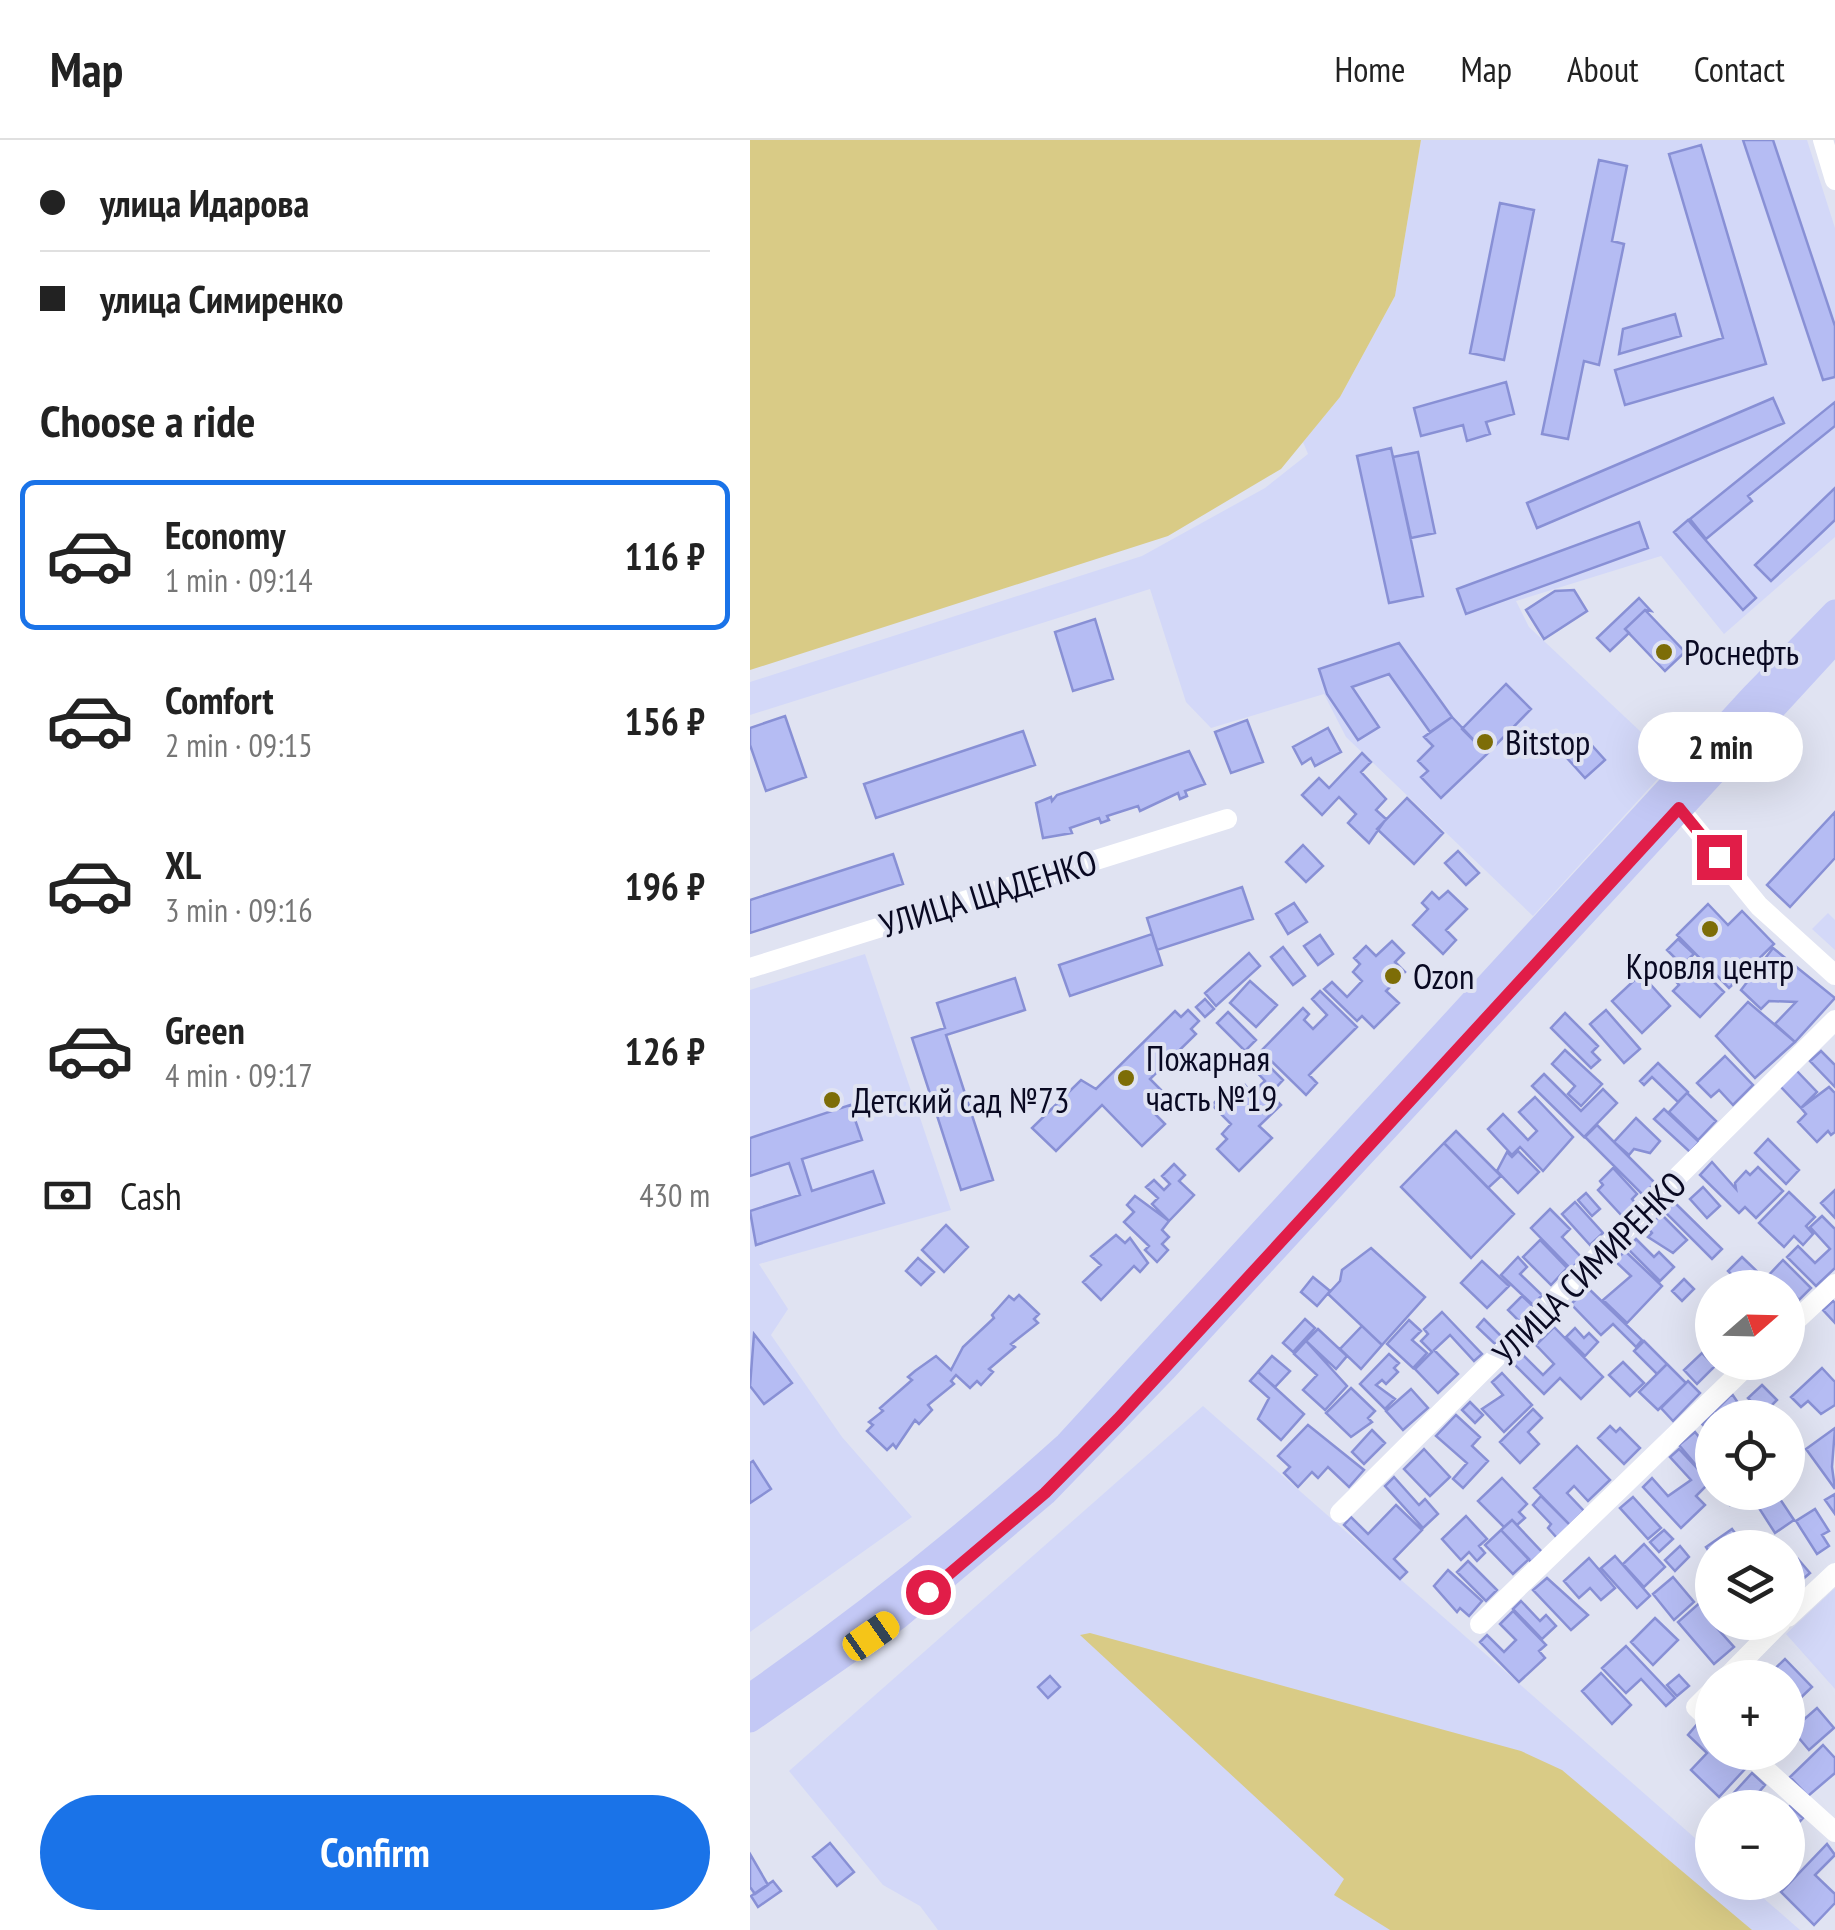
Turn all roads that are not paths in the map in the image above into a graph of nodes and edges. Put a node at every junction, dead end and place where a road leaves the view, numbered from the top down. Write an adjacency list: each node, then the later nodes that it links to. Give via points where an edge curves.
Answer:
1 (1823, 140): 2 (street)
2 (1835, 180)
3 (1835, 612): 19 (main road, via 1067,1444 940,1557)
4 (1835, 642): 5 (main road)
5 (1679, 808): 8 (street, via 1759,906); 20 (main road, via 1045,1493 898,1617)
6 (1227, 819): 7 (street, УЛИЦА ЩАДЕНКО)
7 (750, 968)
8 (1835, 975)
9 (1835, 1020): 13 (street, УЛИЦА СИМИРЕНКО)
10 (1835, 1284): 11 (street)
11 (1805, 1312)
12 (1733, 1380): 16 (street)
13 (1340, 1513)
14 (1835, 1573): 15 (street)
15 (1805, 1601)
16 (1480, 1624)
17 (1764, 1640): 18 (street)
18 (1744, 1660)
19 (750, 1696)
20 (750, 1720)
21 (1766, 1770): 22 (street)
22 (1835, 1832)

